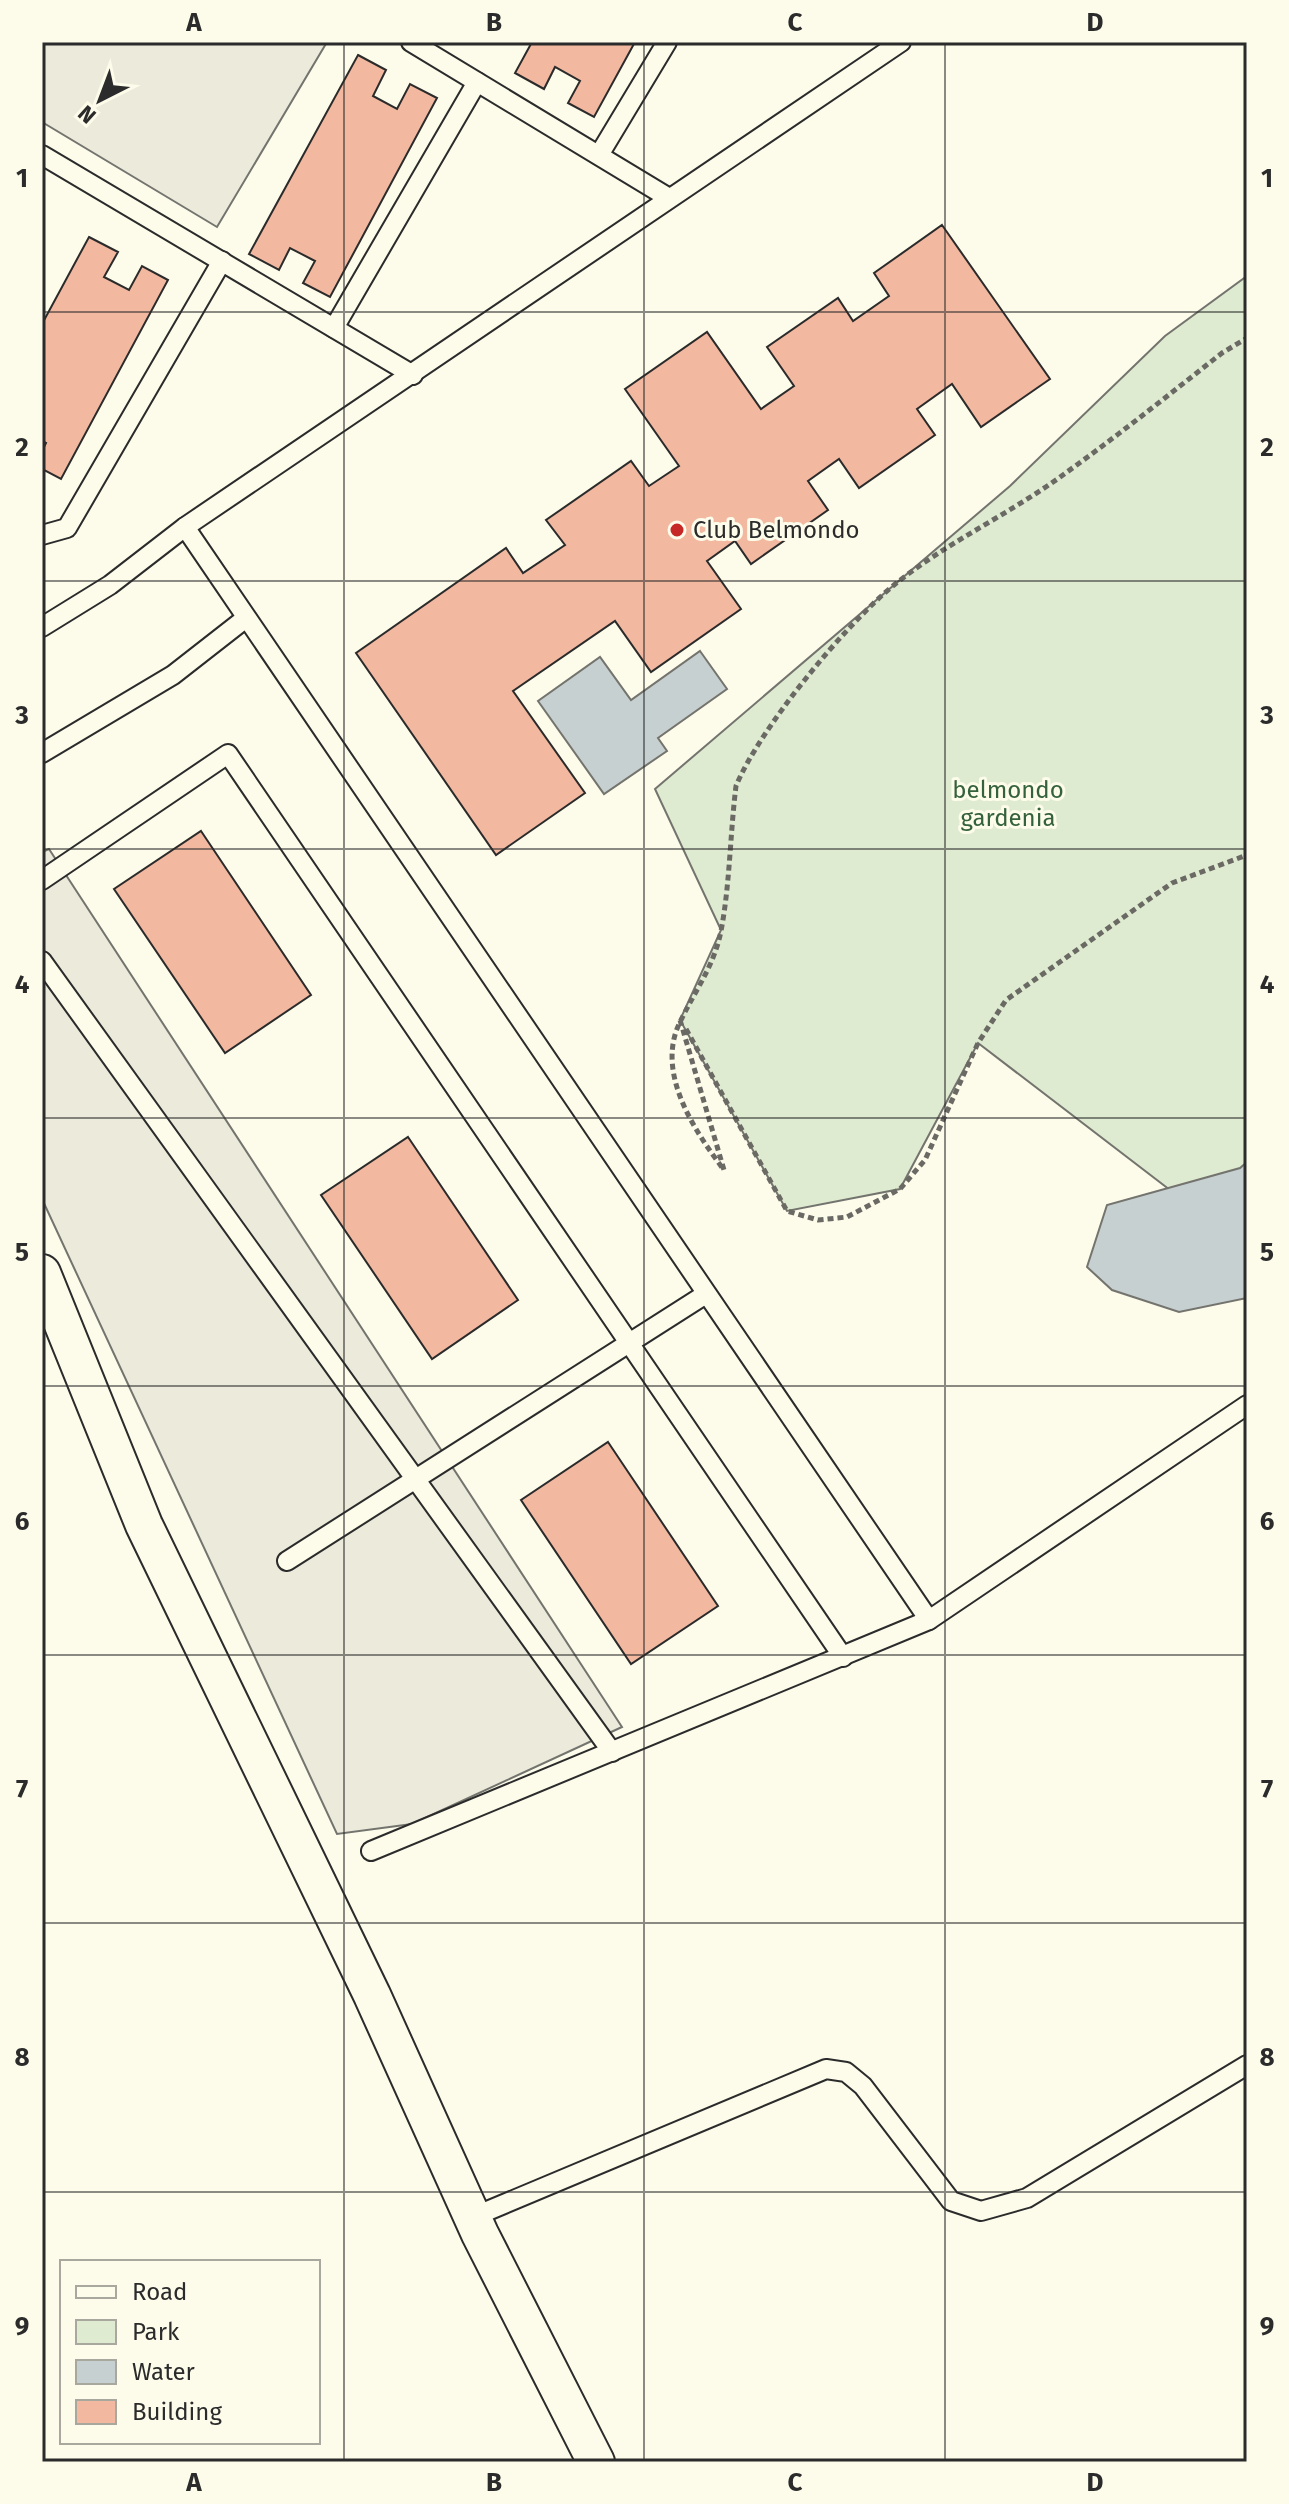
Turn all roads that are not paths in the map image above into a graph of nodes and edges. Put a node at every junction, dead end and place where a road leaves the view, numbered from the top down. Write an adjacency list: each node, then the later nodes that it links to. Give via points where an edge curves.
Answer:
1 (411, 42): 4 (lane)
2 (667, 42): 6 (lane)
3 (901, 42): 7 (lane)
4 (477, 82): 6 (lane); 9 (lane)
5 (42, 155): 8 (lane)
6 (599, 155): 7 (lane)
7 (669, 198): 10 (lane)
8 (222, 261): 9 (lane); 12 (lane, via 67,528)
9 (334, 328): 10 (lane)
10 (413, 375): 11 (lane)
11 (185, 527): 13 (lane); 14 (lane, via 110,585)
12 (42, 535)
13 (246, 618): 15 (lane, via 173,675); 19 (lane)
14 (42, 627)
15 (42, 753)
16 (42, 880): 20 (lane, via 228,754)
17 (42, 961): 22 (lane)
18 (42, 1273): 29 (street, via 144,1525 372,1995)
19 (706, 1294): 20 (lane); 24 (lane)
20 (629, 1343): 22 (lane); 25 (lane)
21 (1247, 1405): 24 (lane)
22 (415, 1479): 23 (lane); 26 (lane)
23 (287, 1561)
24 (929, 1620): 25 (lane)
25 (843, 1657): 26 (lane)
26 (612, 1752): 27 (lane)
27 (371, 1851)
28 (1247, 2065): 29 (lane, via 1027,2198 981,2211 951,2201 863,2086 846,2072 826,2069)
29 (473, 2217): 30 (street)
30 (596, 2462)

